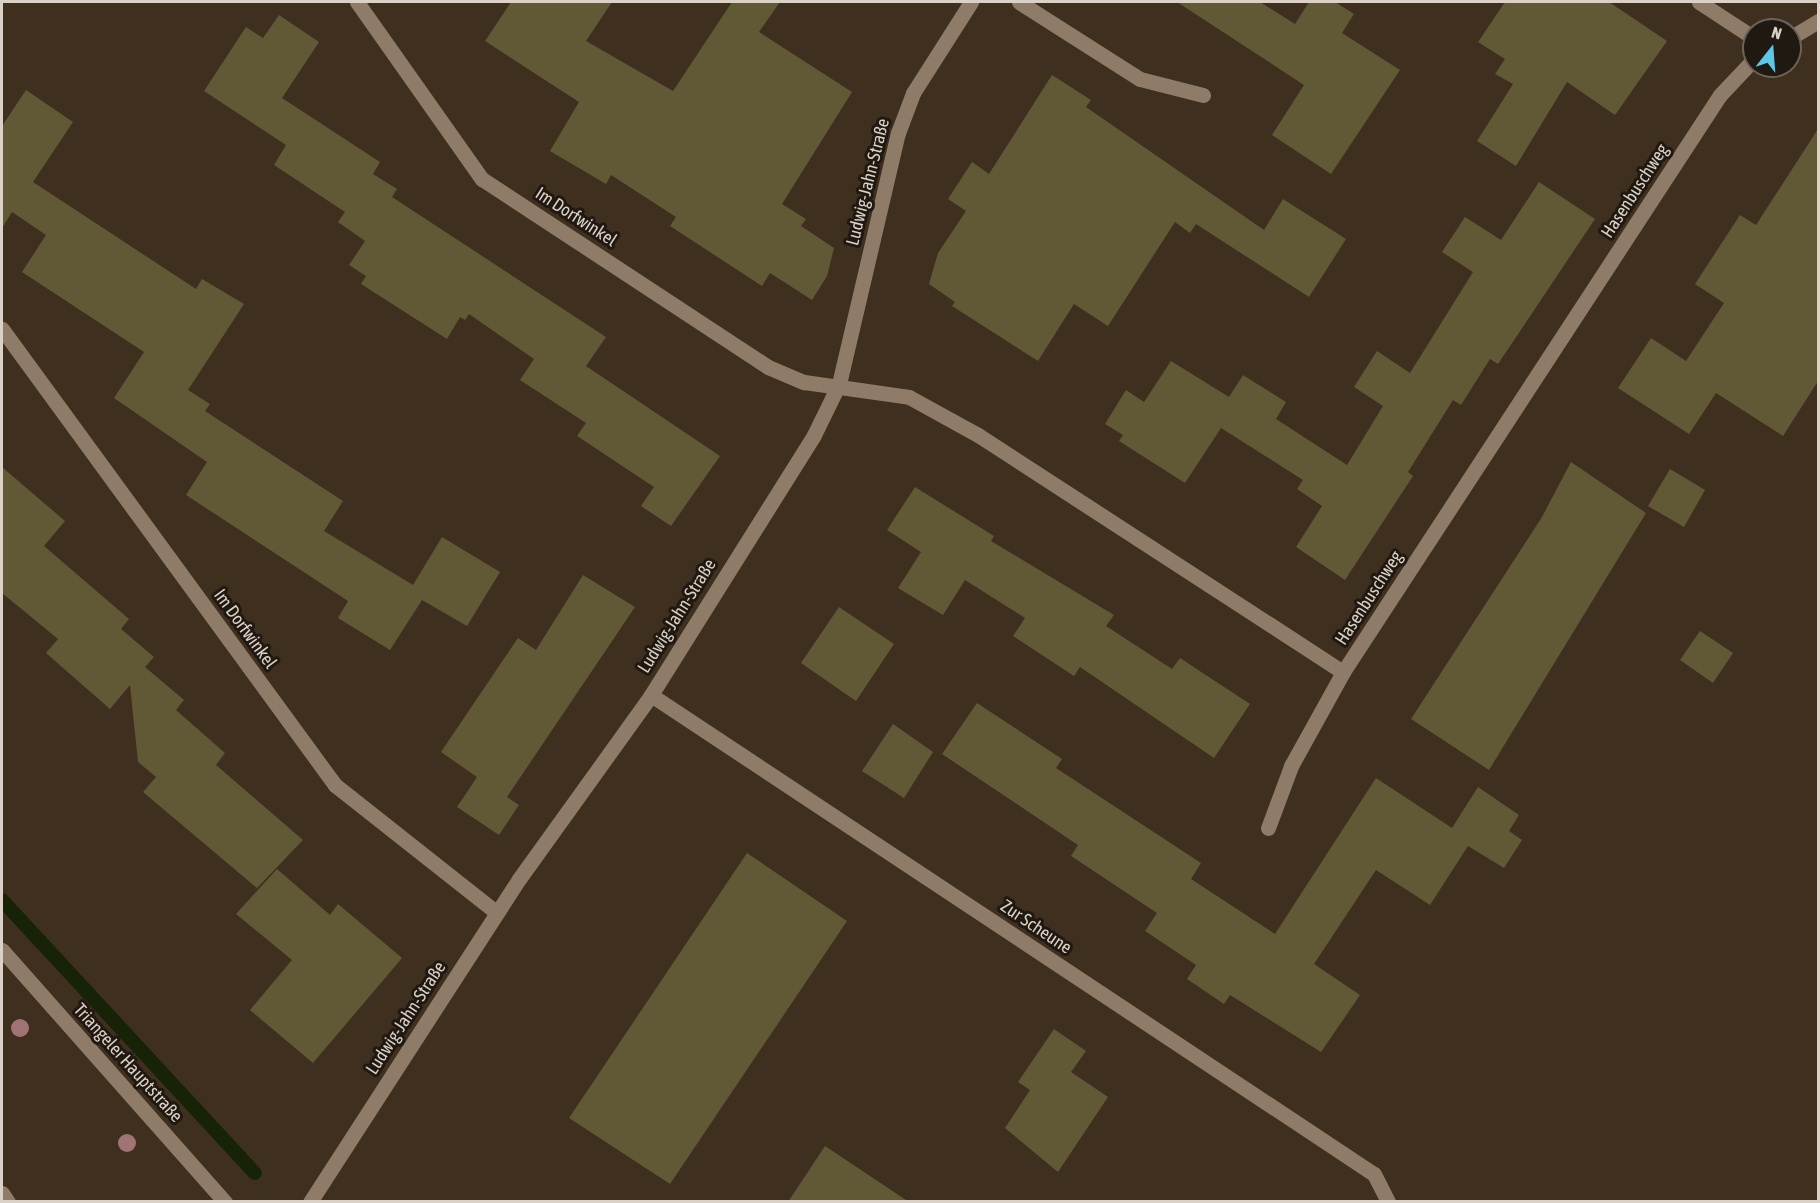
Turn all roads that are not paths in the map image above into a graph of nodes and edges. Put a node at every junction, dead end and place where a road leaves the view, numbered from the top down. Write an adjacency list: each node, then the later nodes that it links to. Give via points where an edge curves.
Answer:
1 (357, 2): 11 (street, Im Dorfwinkel, via 482,179 768,367 804,382)
2 (971, 2): 11 (street, Ludwig-Jahn-Straße, via 913,93 898,133)
3 (1019, 2): 9 (street, via 1140,79)
4 (1699, 2): 6 (street)
5 (1818, 21): 7 (street)
6 (1742, 31)
7 (1802, 31)
8 (1742, 72): 12 (street, Hasenbuschweg, via 1720,95)
9 (1203, 95)
10 (2, 329): 15 (street, Im Dorfwinkel, via 335,785)
11 (838, 384): 12 (street, Hasenbuschweg, via 909,397 978,435); 13 (street, Ludwig-Jahn-Straße, via 814,435)
12 (1343, 672): 14 (street, via 1291,766)
13 (651, 695): 15 (street, Ludwig-Jahn-Straße); 21 (street, Zur Scheune, via 1374,1174)
14 (1268, 828)
15 (497, 913): 20 (street, Ludwig-Jahn-Straße)
16 (2, 950): 19 (street, Triangeler Hauptstraße)
17 (2, 1193): 18 (street)
18 (8, 1202)
19 (225, 1202)
20 (310, 1202)
21 (1388, 1202)

